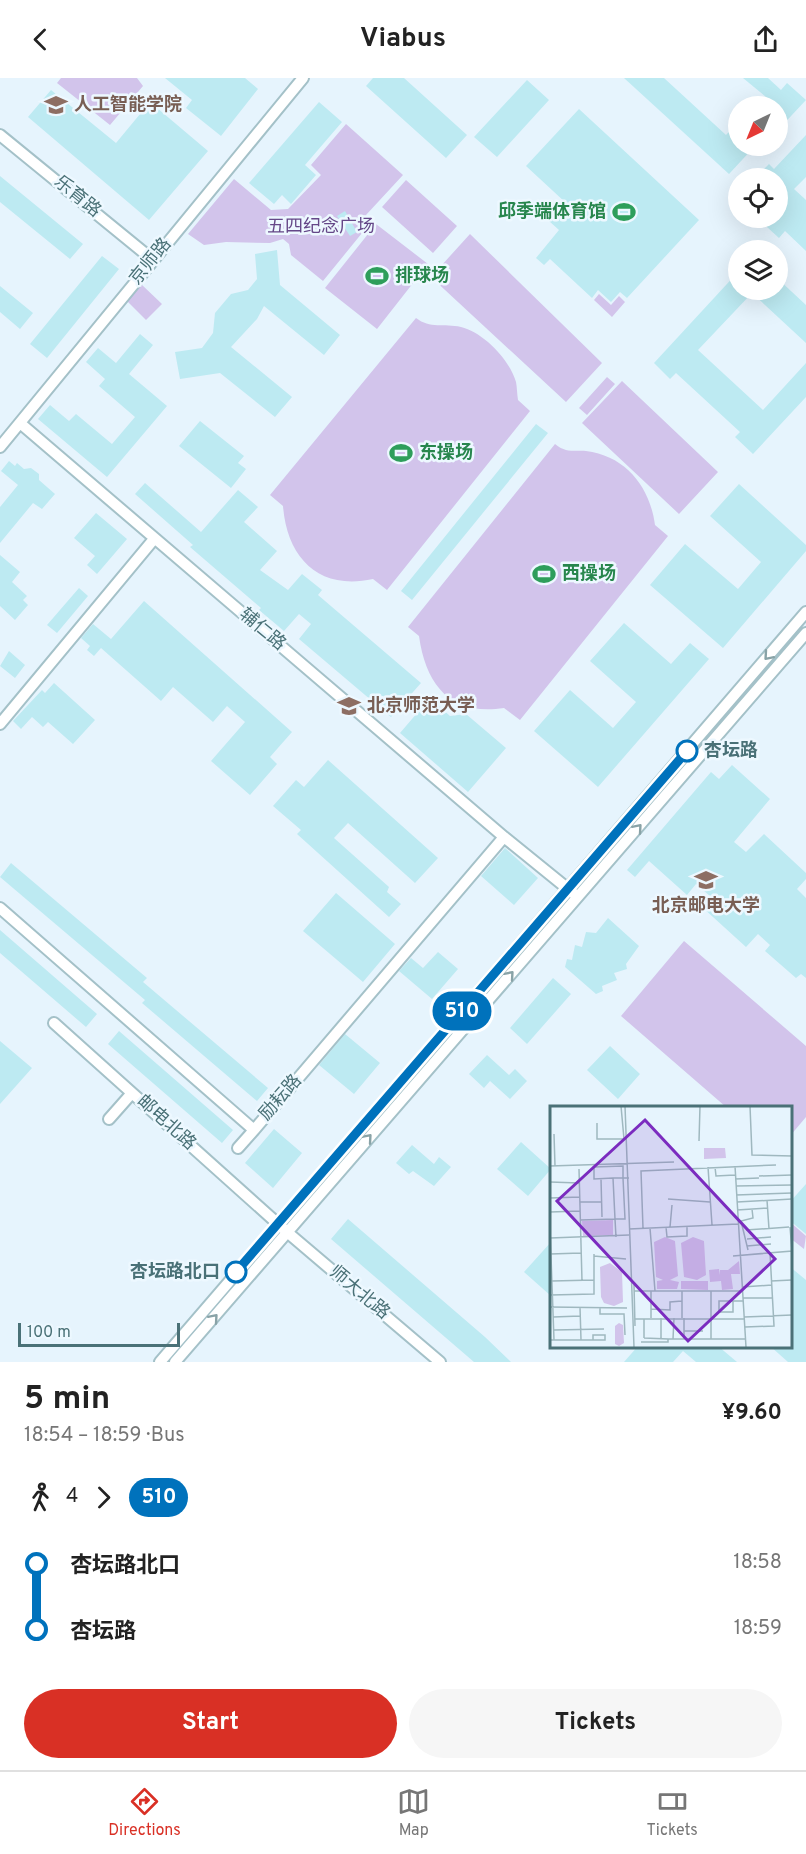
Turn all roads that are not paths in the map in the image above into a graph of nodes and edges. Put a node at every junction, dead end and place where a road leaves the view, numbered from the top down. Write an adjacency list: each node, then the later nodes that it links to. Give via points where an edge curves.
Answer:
1 (303, 78): 3 (street, 京师路)
2 (0, 135): 3 (street, 乐育路)
3 (153, 260): 4 (street, 京师路)
4 (20, 423): 5 (street, 京师路); 6 (street, 辅仁路)
5 (0, 447)
6 (154, 539): 9 (street); 10 (street, 辅仁路)
7 (806, 612): 11 (street, one-way to 11)
8 (806, 633): 12 (street, one-way to 8)
9 (0, 724)
10 (504, 837): 11 (street, 辅仁路); 17 (street, 励耘路)
11 (568, 889): 12 (street, 辅仁路); 19 (street)
12 (578, 897): 20 (street, one-way to 12)
13 (0, 908): 17 (street, 励耘路)
14 (54, 1023): 15 (street, 邮电北路)
15 (132, 1093): 16 (street); 19 (street, 邮电北路)
16 (109, 1119)
17 (254, 1130): 18 (street)
18 (238, 1148)
19 (278, 1224): 20 (street, 师大北路); 21 (street)
20 (287, 1232): 22 (street, one-way to 20); 23 (street, 师大北路)
21 (160, 1362)
22 (175, 1362)
23 (440, 1362)

